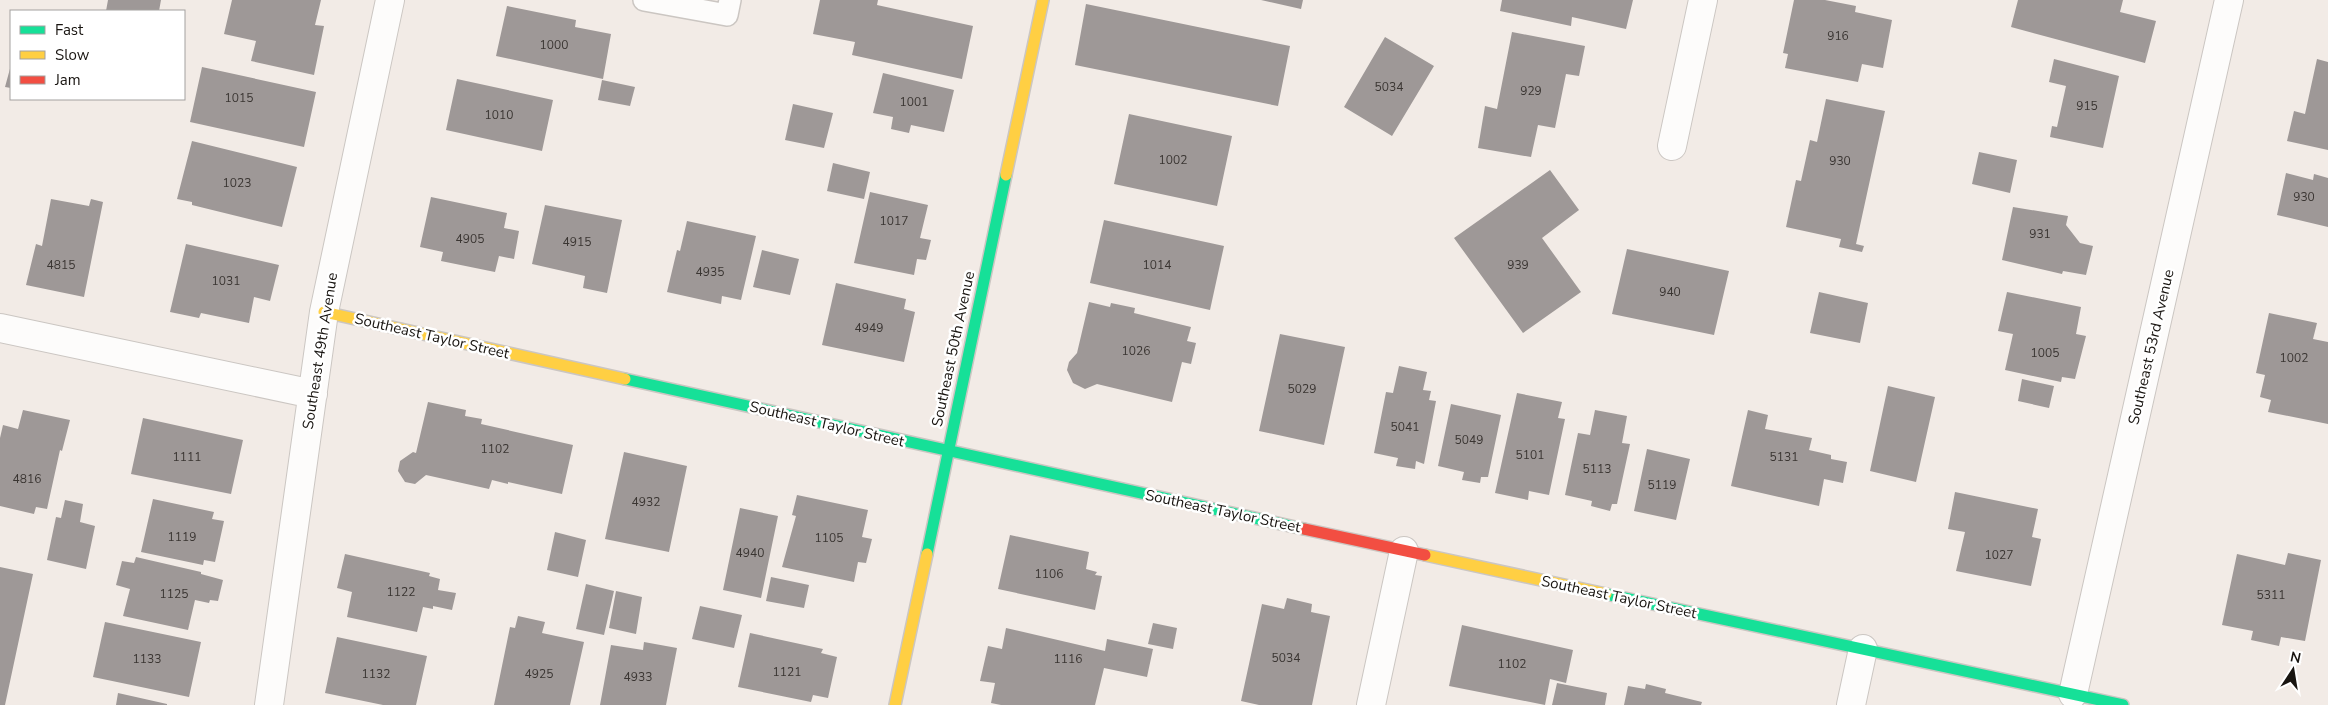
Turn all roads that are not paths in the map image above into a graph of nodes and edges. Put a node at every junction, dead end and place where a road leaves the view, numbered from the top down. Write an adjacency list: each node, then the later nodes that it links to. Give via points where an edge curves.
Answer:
1 (390, 0): 8 (street, Southeast 49th Avenue)
2 (644, 0): 3 (lane, via 727,15)
3 (730, 0)
4 (1043, 0): 11 (street, Southeast 50th Avenue)
5 (1703, 0): 7 (street)
6 (2229, 0): 14 (street, Southeast 53rd Avenue)
7 (1672, 146)
8 (324, 312): 10 (street, Southeast 49th Avenue); 11 (street, Southeast Taylor Street)
9 (0, 328): 10 (street)
10 (313, 394): 15 (street, Southeast 49th Avenue)
11 (947, 451): 12 (street, Southeast Taylor Street); 16 (street, Southeast 50th Avenue)
12 (1404, 551): 13 (street, Southeast Taylor Street); 17 (street)
13 (1863, 649): 14 (street, Southeast Taylor Street); 18 (street)
14 (2073, 694): 19 (street, Southeast Taylor Street)
15 (269, 705)
16 (895, 705)
17 (1371, 705)
18 (1851, 705)
19 (2123, 705)

